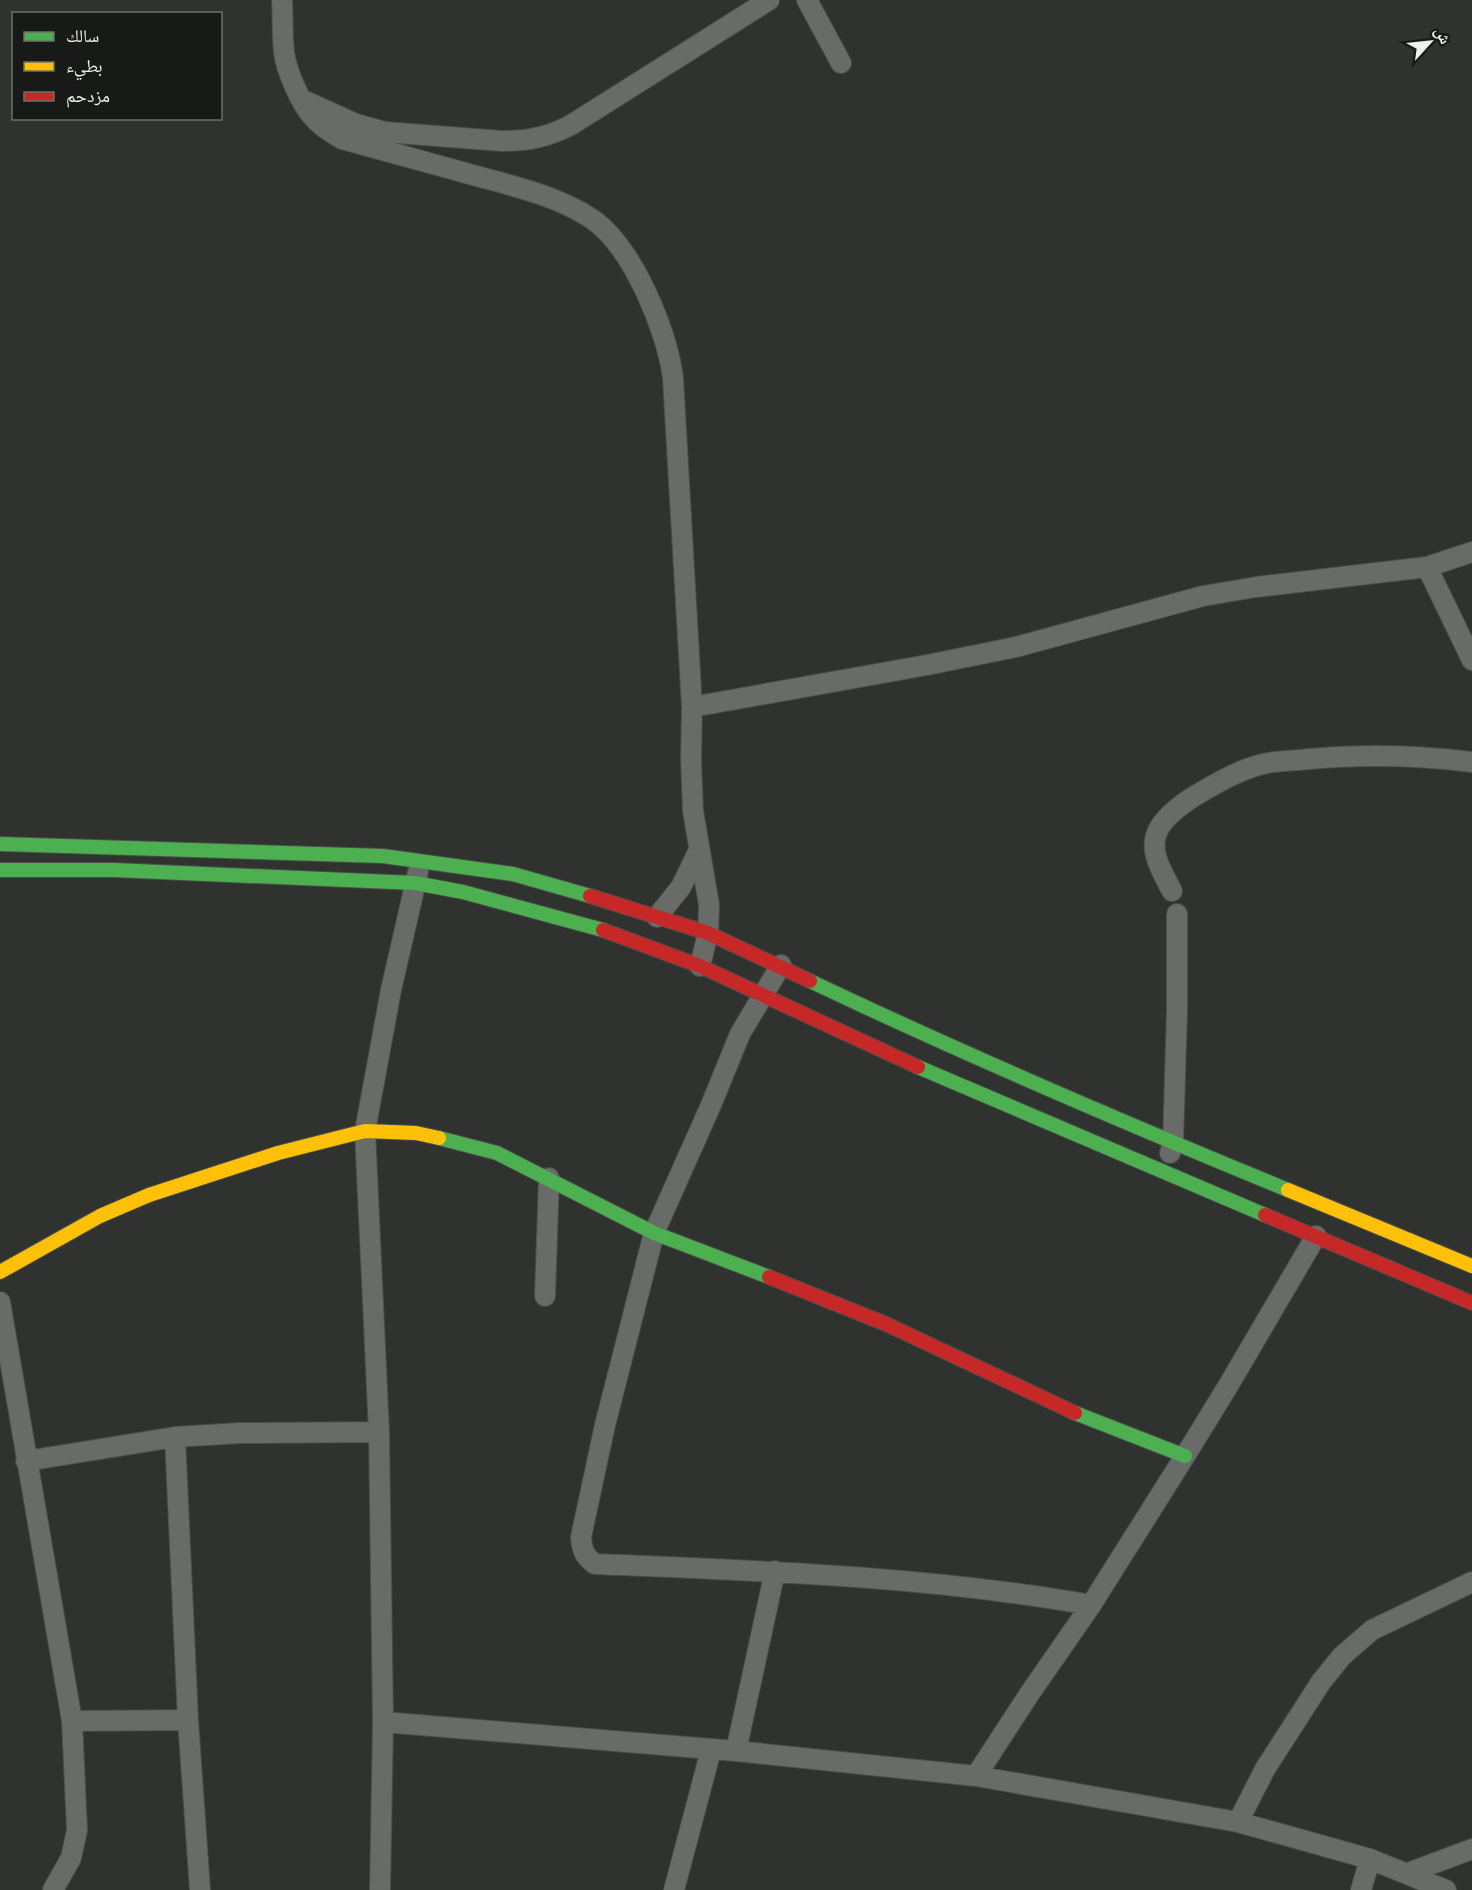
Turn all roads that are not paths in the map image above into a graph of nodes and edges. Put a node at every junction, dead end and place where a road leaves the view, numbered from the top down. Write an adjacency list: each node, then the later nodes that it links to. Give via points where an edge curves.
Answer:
1 (282, 0): 5 (street, via 284,54)
2 (769, 0): 5 (street, via 571,125 544,137 502,141 385,132 356,124)
3 (807, 0): 4 (street)
4 (841, 63)
5 (301, 99): 9 (street, via 312,116 342,139 569,205 614,238 628,259 667,344 672,368)
6 (1472, 552): 7 (street)
7 (1427, 567): 8 (street); 9 (street, via 1203,596 1016,647)
8 (1472, 660)
9 (692, 707): 12 (street, via 693,812)
10 (1472, 762): 16 (street, via 1336,756 1264,764 1238,773 1185,802 1156,832 1157,857)
11 (0, 844): 13 (main road, via 384,856)
12 (699, 850): 18 (street, via 681,887); 19 (street, via 709,905)
13 (421, 861): 15 (street); 18 (main road, via 513,874)
14 (0, 870): 15 (main road, via 136,871)
15 (415, 883): 21 (main road, via 464,892 607,931); 23 (street, via 390,990)
16 (1172, 891)
17 (1177, 914): 24 (street)
18 (657, 917): 19 (main road)
19 (708, 933): 20 (main road); 21 (street)
20 (781, 965): 22 (street); 24 (main road, via 941,1042)
21 (700, 966): 22 (main road)
22 (765, 995): 25 (main road, via 935,1075); 27 (street, via 740,1034)
23 (365, 1131): 26 (main road, via 416,1133 452,1140 497,1153); 30 (main road, via 279,1153 149,1195 100,1216); 34 (street)
24 (1173, 1143): 25 (street); 29 (main road)
25 (1165, 1173): 28 (main road)
26 (549, 1178): 27 (main road); 31 (street)
27 (654, 1233): 36 (main road, via 849,1308 1060,1407); 38 (street, via 605,1425 581,1537 582,1548 586,1558 595,1564)
28 (1316, 1236): 33 (main road); 36 (street)
29 (1472, 1266)
30 (0, 1272)
31 (545, 1296)
32 (0, 1302): 37 (street)
33 (1472, 1304)
34 (379, 1432): 35 (street); 43 (street)
35 (175, 1437): 37 (street); 41 (street)
36 (1185, 1456): 40 (street)
37 (26, 1461): 42 (street)
38 (775, 1571): 40 (street, via 903,1580); 45 (street)
39 (1472, 1582): 47 (street, via 1372,1630 1342,1656 1265,1768)
40 (1092, 1605): 46 (street)
41 (188, 1720): 42 (street); 52 (street)
42 (72, 1721): 51 (street, via 77,1830 71,1858)
43 (383, 1722): 44 (street); 53 (street)
44 (711, 1750): 45 (street); 54 (street)
45 (736, 1751): 46 (street)
46 (976, 1776): 47 (street)
47 (1238, 1822): 49 (street)
48 (1472, 1849): 50 (street)
49 (1370, 1859): 50 (street); 55 (street)
50 (1408, 1873): 56 (street)
51 (53, 1890)
52 (200, 1890)
53 (380, 1890)
54 (674, 1890)
55 (1361, 1890)
56 (1446, 1890)

